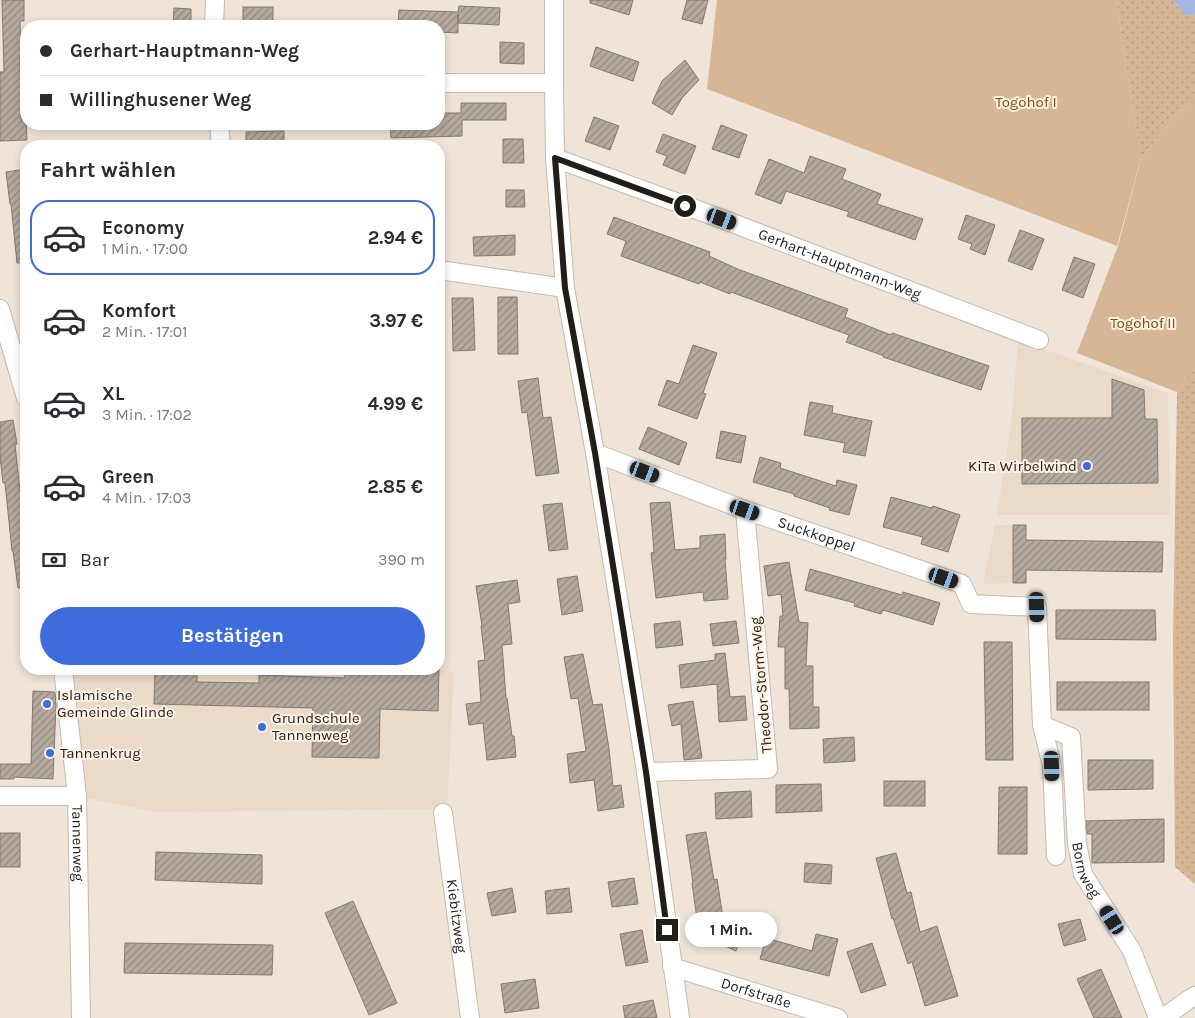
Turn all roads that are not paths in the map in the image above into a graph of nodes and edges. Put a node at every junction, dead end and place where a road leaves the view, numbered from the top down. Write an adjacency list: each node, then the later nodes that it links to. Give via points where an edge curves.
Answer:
1 (215, 0): 3 (street)
2 (554, 0): 5 (street)
3 (214, 20)
4 (445, 83): 5 (street)
5 (554, 83): 6 (street)
6 (555, 158): 8 (street); 10 (street, Gerhart-Hauptmann-Weg)
7 (445, 271): 8 (street)
8 (565, 288): 12 (street)
9 (0, 308): 11 (street)
10 (1040, 340)
11 (20, 373)
12 (595, 453): 13 (street, Suckkoppel); 19 (street)
13 (745, 510): 14 (street, Suckkoppel, via 962,584); 19 (street, Theodor-Storm-Weg, via 768,769)
14 (971, 604): 16 (street, Bornweg, via 1037,607)
15 (64, 675): 21 (street, Tannenweg)
16 (1042, 725): 17 (street, Bornweg); 18 (street, Bornweg, via 1071,737)
17 (1052, 766): 18 (street); 23 (street, Bornweg)
18 (1073, 770): 30 (street, Bornweg, via 1077,843 1083,874 1132,951)
19 (646, 772): 24 (street)
20 (0, 796): 21 (street)
21 (77, 796): 26 (street, Tannenweg)
22 (443, 813): 27 (street, Kiebitzweg)
23 (1056, 856)
24 (672, 967): 28 (street); 29 (street, Dorfstraße)
25 (1195, 996): 31 (street)
26 (81, 1018)
27 (470, 1018)
28 (680, 1018)
29 (838, 1018)
30 (1158, 1018)
31 (1163, 1018)

